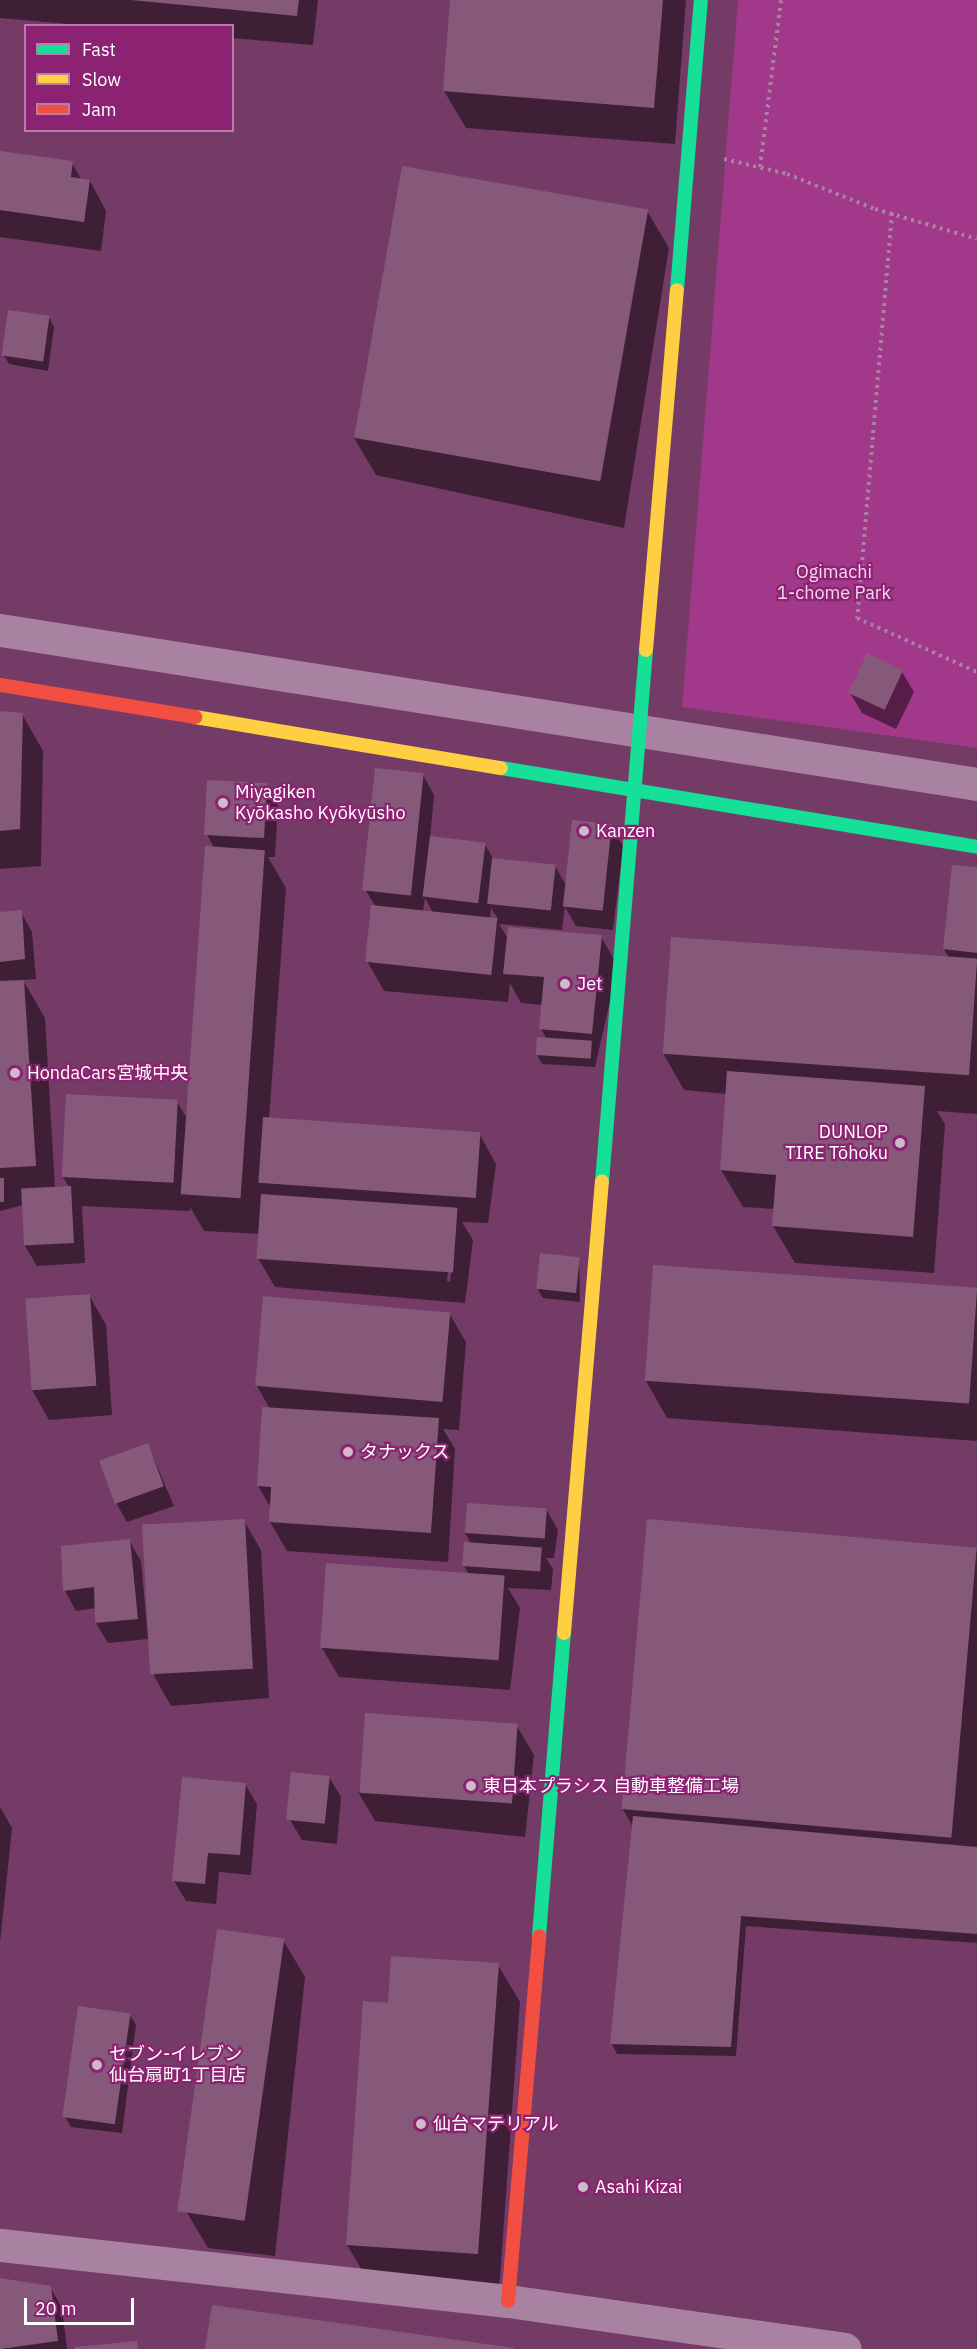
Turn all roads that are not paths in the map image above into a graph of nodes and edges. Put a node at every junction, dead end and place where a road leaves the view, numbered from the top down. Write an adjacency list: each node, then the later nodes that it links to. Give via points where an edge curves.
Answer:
1 (701, 0): 4 (street)
2 (0, 630): 4 (street)
3 (0, 685): 6 (street)
4 (641, 733): 5 (street); 6 (street)
5 (977, 784)
6 (636, 788): 7 (street); 9 (street)
7 (977, 847)
8 (0, 2245): 9 (street)
9 (508, 2301): 10 (street)
10 (845, 2349)

